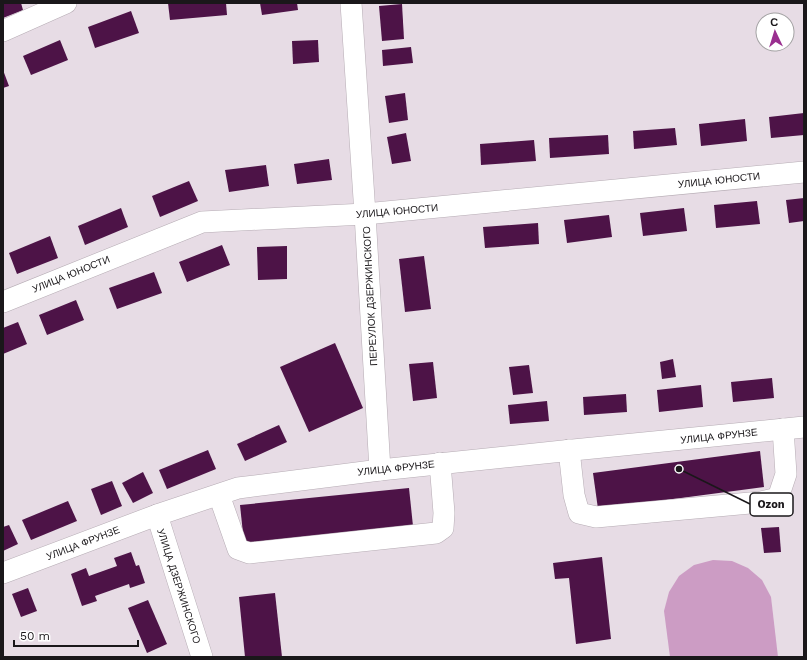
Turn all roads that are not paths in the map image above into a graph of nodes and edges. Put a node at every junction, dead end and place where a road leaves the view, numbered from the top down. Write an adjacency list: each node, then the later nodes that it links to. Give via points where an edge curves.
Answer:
1 (66, 3): 3 (street)
2 (351, 3): 5 (street, ПЕРЕУЛОК ДЗЕРЖИНСКОГО)
3 (3, 31)
4 (804, 172): 5 (street, УЛИЦА ЮНОСТИ)
5 (365, 214): 6 (street, УЛИЦА ЮНОСТИ, via 202,222); 11 (street, ПЕРЕУЛОК ДЗЕРЖИНСКОГО)
6 (3, 302)
7 (804, 428): 8 (street, УЛИЦА ФРУНЗЕ)
8 (783, 429): 9 (street, УЛИЦА ФРУНЗЕ); 9 (street, via 786,474 778,498 761,502 596,517 579,513 574,495)
9 (569, 450): 10 (street, УЛИЦА ФРУНЗЕ)
10 (440, 463): 11 (street, УЛИЦА ФРУНЗЕ); 12 (street, via 444,513 443,528 436,533 248,553 238,548)
11 (380, 470): 12 (street, УЛИЦА ФРУНЗЕ, via 238,488)
12 (219, 495): 13 (street, УЛИЦА ФРУНЗЕ)
13 (157, 515): 14 (street, УЛИЦА ФРУНЗЕ); 15 (street, УЛИЦА ДЗЕРЖИНСКОГО)
14 (3, 573)
15 (202, 657)

